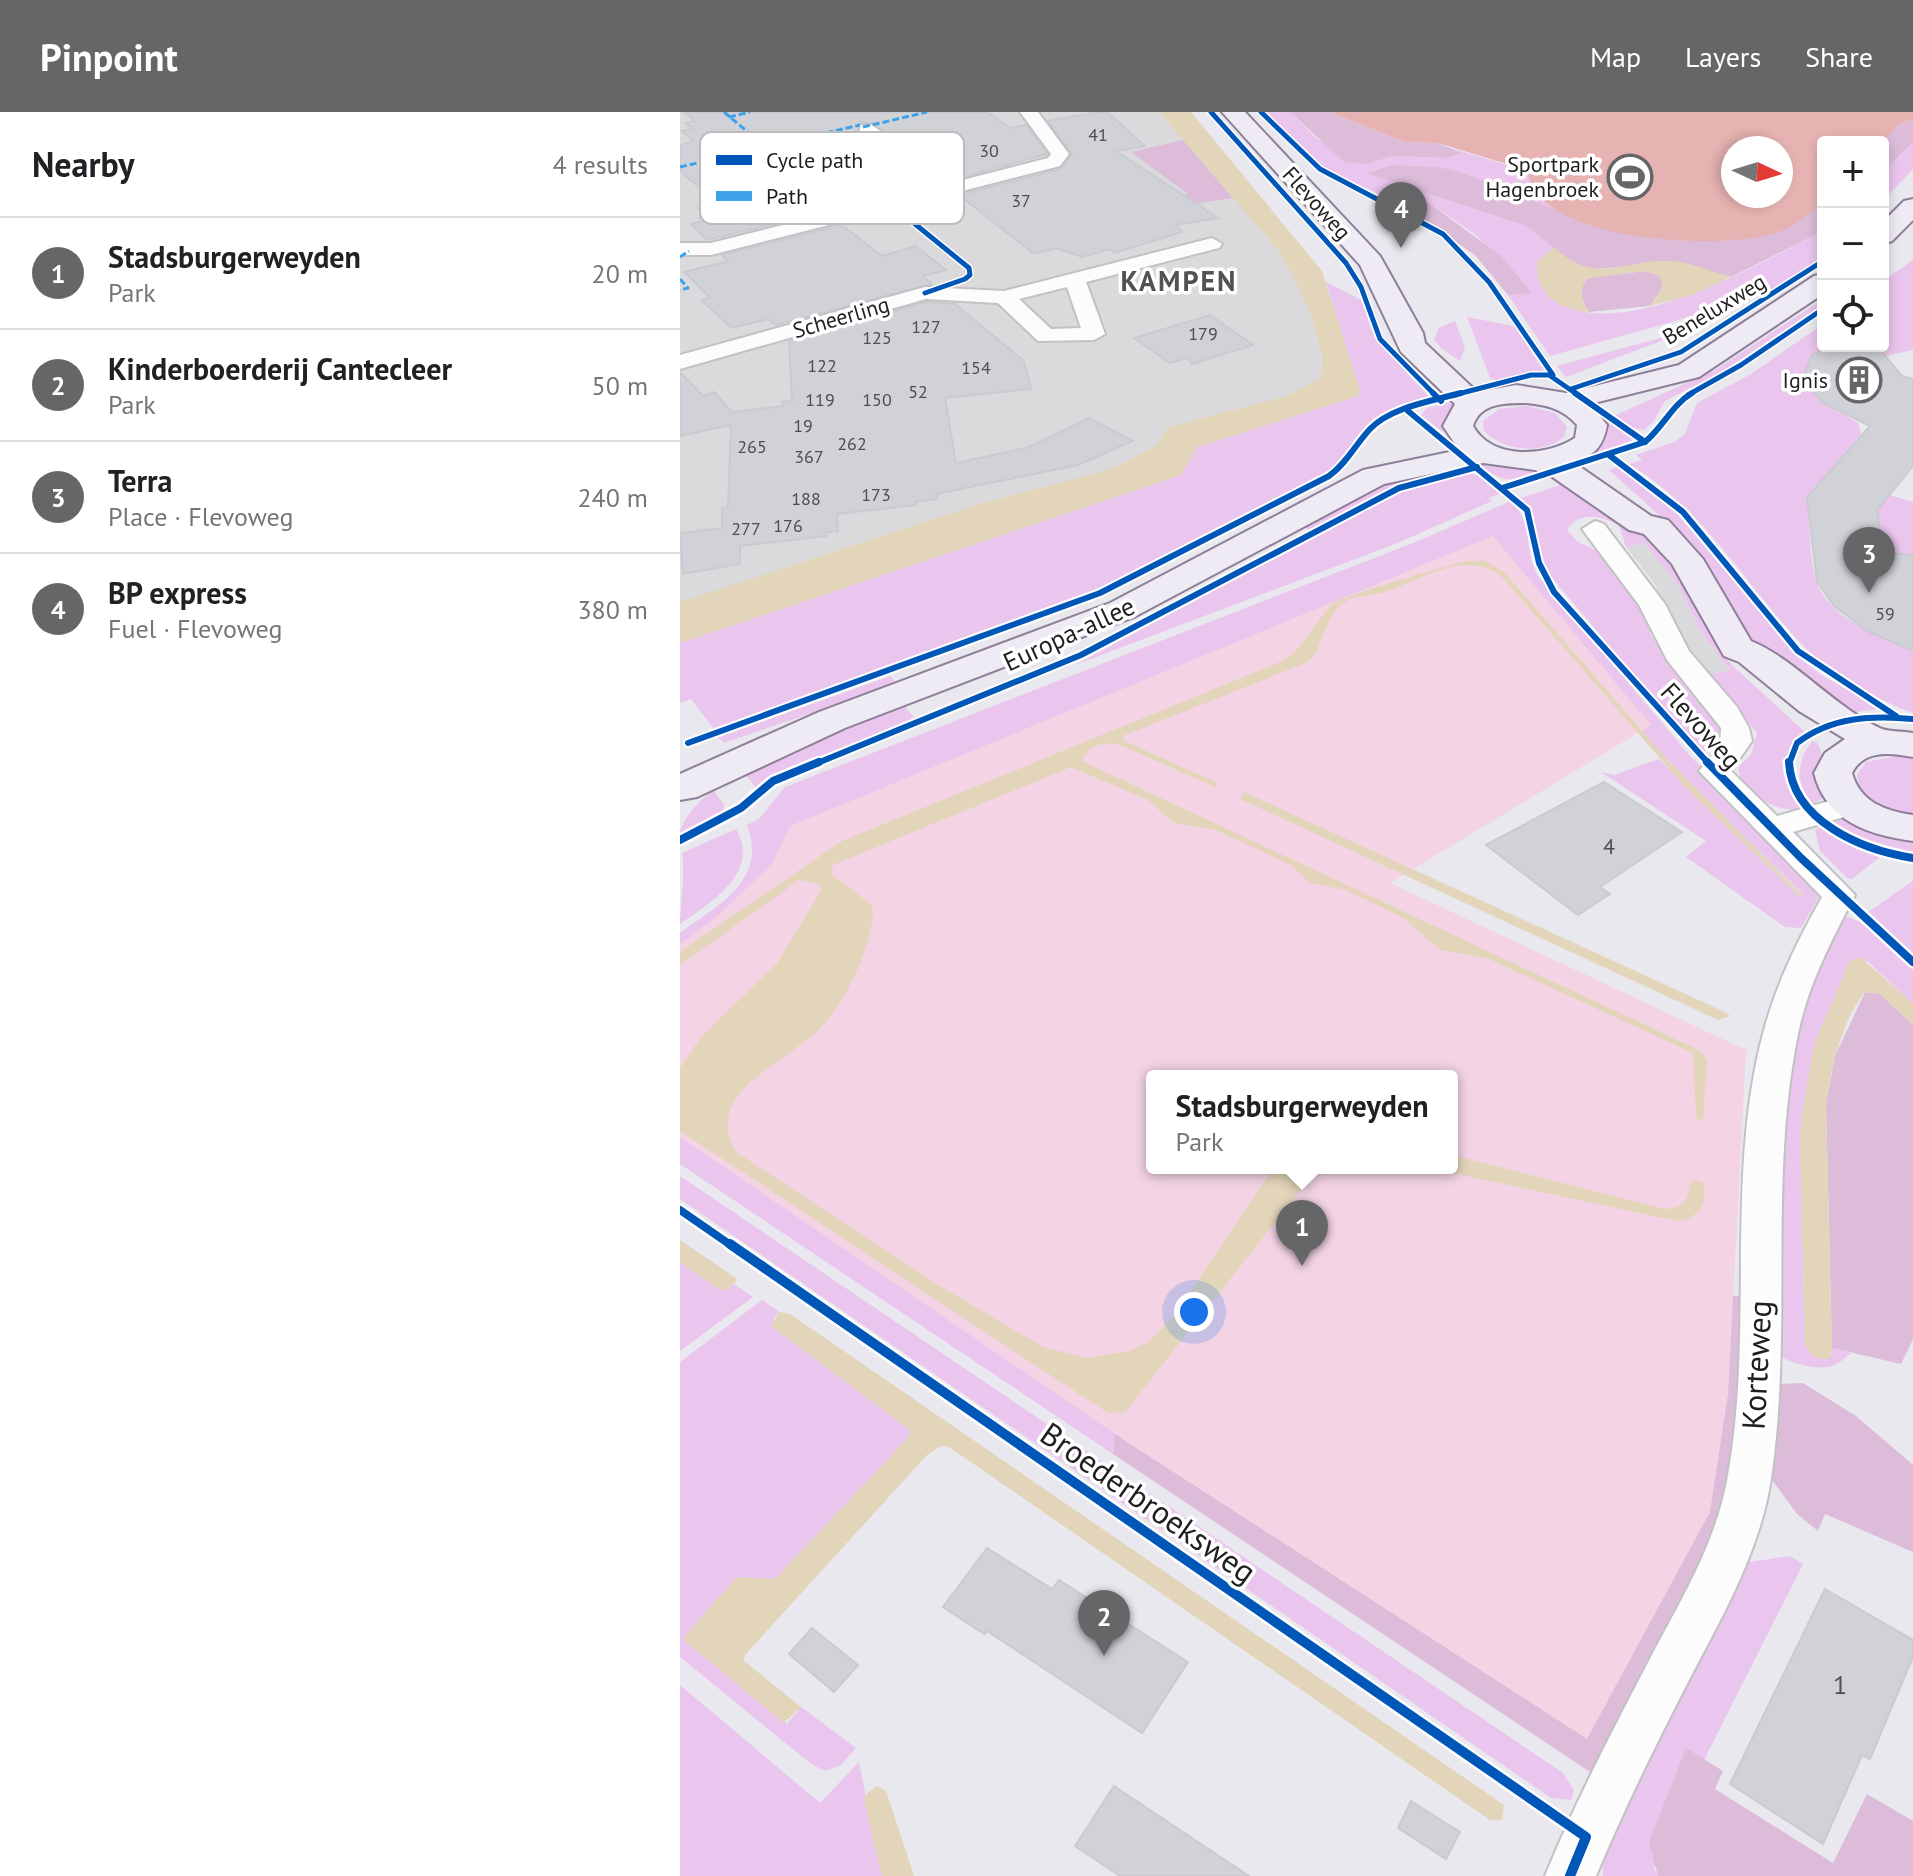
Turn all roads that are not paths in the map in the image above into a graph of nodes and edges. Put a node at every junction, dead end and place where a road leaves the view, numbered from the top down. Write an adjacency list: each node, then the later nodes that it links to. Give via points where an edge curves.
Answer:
1 (1029, 112): 5 (street, via 1060,154 1058,160)
2 (1233, 112): 14 (main road, Flevoweg, via 1380,273)
3 (866, 129): 4 (street)
4 (870, 132)
5 (964, 184)
6 (1913, 206): 8 (main road)
7 (807, 224): 10 (street, via 711,249)
8 (1889, 230)
9 (1212, 244): 11 (street, Scheerling)
10 (680, 249)
11 (1075, 279): 13 (street, Scheerling); 13 (street, via 1094,334 1046,336)
12 (1817, 286): 16 (main road, Beneluxweg)
13 (1004, 297): 15 (street, Scheerling, via 925,293)
14 (1409, 333): 17 (main road, via 1474,377); 19 (main road, Flevoweg, via 1411,346 1462,391)
15 (680, 362)
16 (1689, 371): 18 (main road, Beneluxweg); 20 (main road, Beneluxweg, via 1686,378)
17 (1510, 394): 18 (main road); 19 (main road, Europa-allee)
18 (1564, 402): 20 (main road)
19 (1465, 418): 21 (main road, Flevoweg, via 1469,442); 23 (main road, Europa-allee, via 1450,439 1379,467)
20 (1585, 435): 22 (main road, Beneluxweg); 24 (main road, via 1588,461 1656,518)
21 (1486, 453): 22 (main road); 23 (main road, Europa-allee)
22 (1540, 461): 24 (main road, via 1562,469 1640,523)
23 (1374, 477): 27 (main road, Europa-allee, via 1122,610)
24 (1656, 527): 26 (main road, via 1691,567 1737,648 1735,658 1761,685)
25 (1595, 529): 29 (street, Flevoweg, via 1644,592 1677,654 1727,713 1737,741 1726,762 1714,771)
26 (1878, 747): 28 (main road, via 1833,773)
27 (681, 782)
28 (1850, 805): 29 (street); 30 (main road, via 1878,821)
29 (1770, 828): 31 (street, Flevoweg)
30 (1913, 828)
31 (1839, 895): 32 (street, Korteweg, via 1814,933 1783,1013 1769,1120 1749,1480 1729,1556 1606,1794)
32 (1570, 1876)

